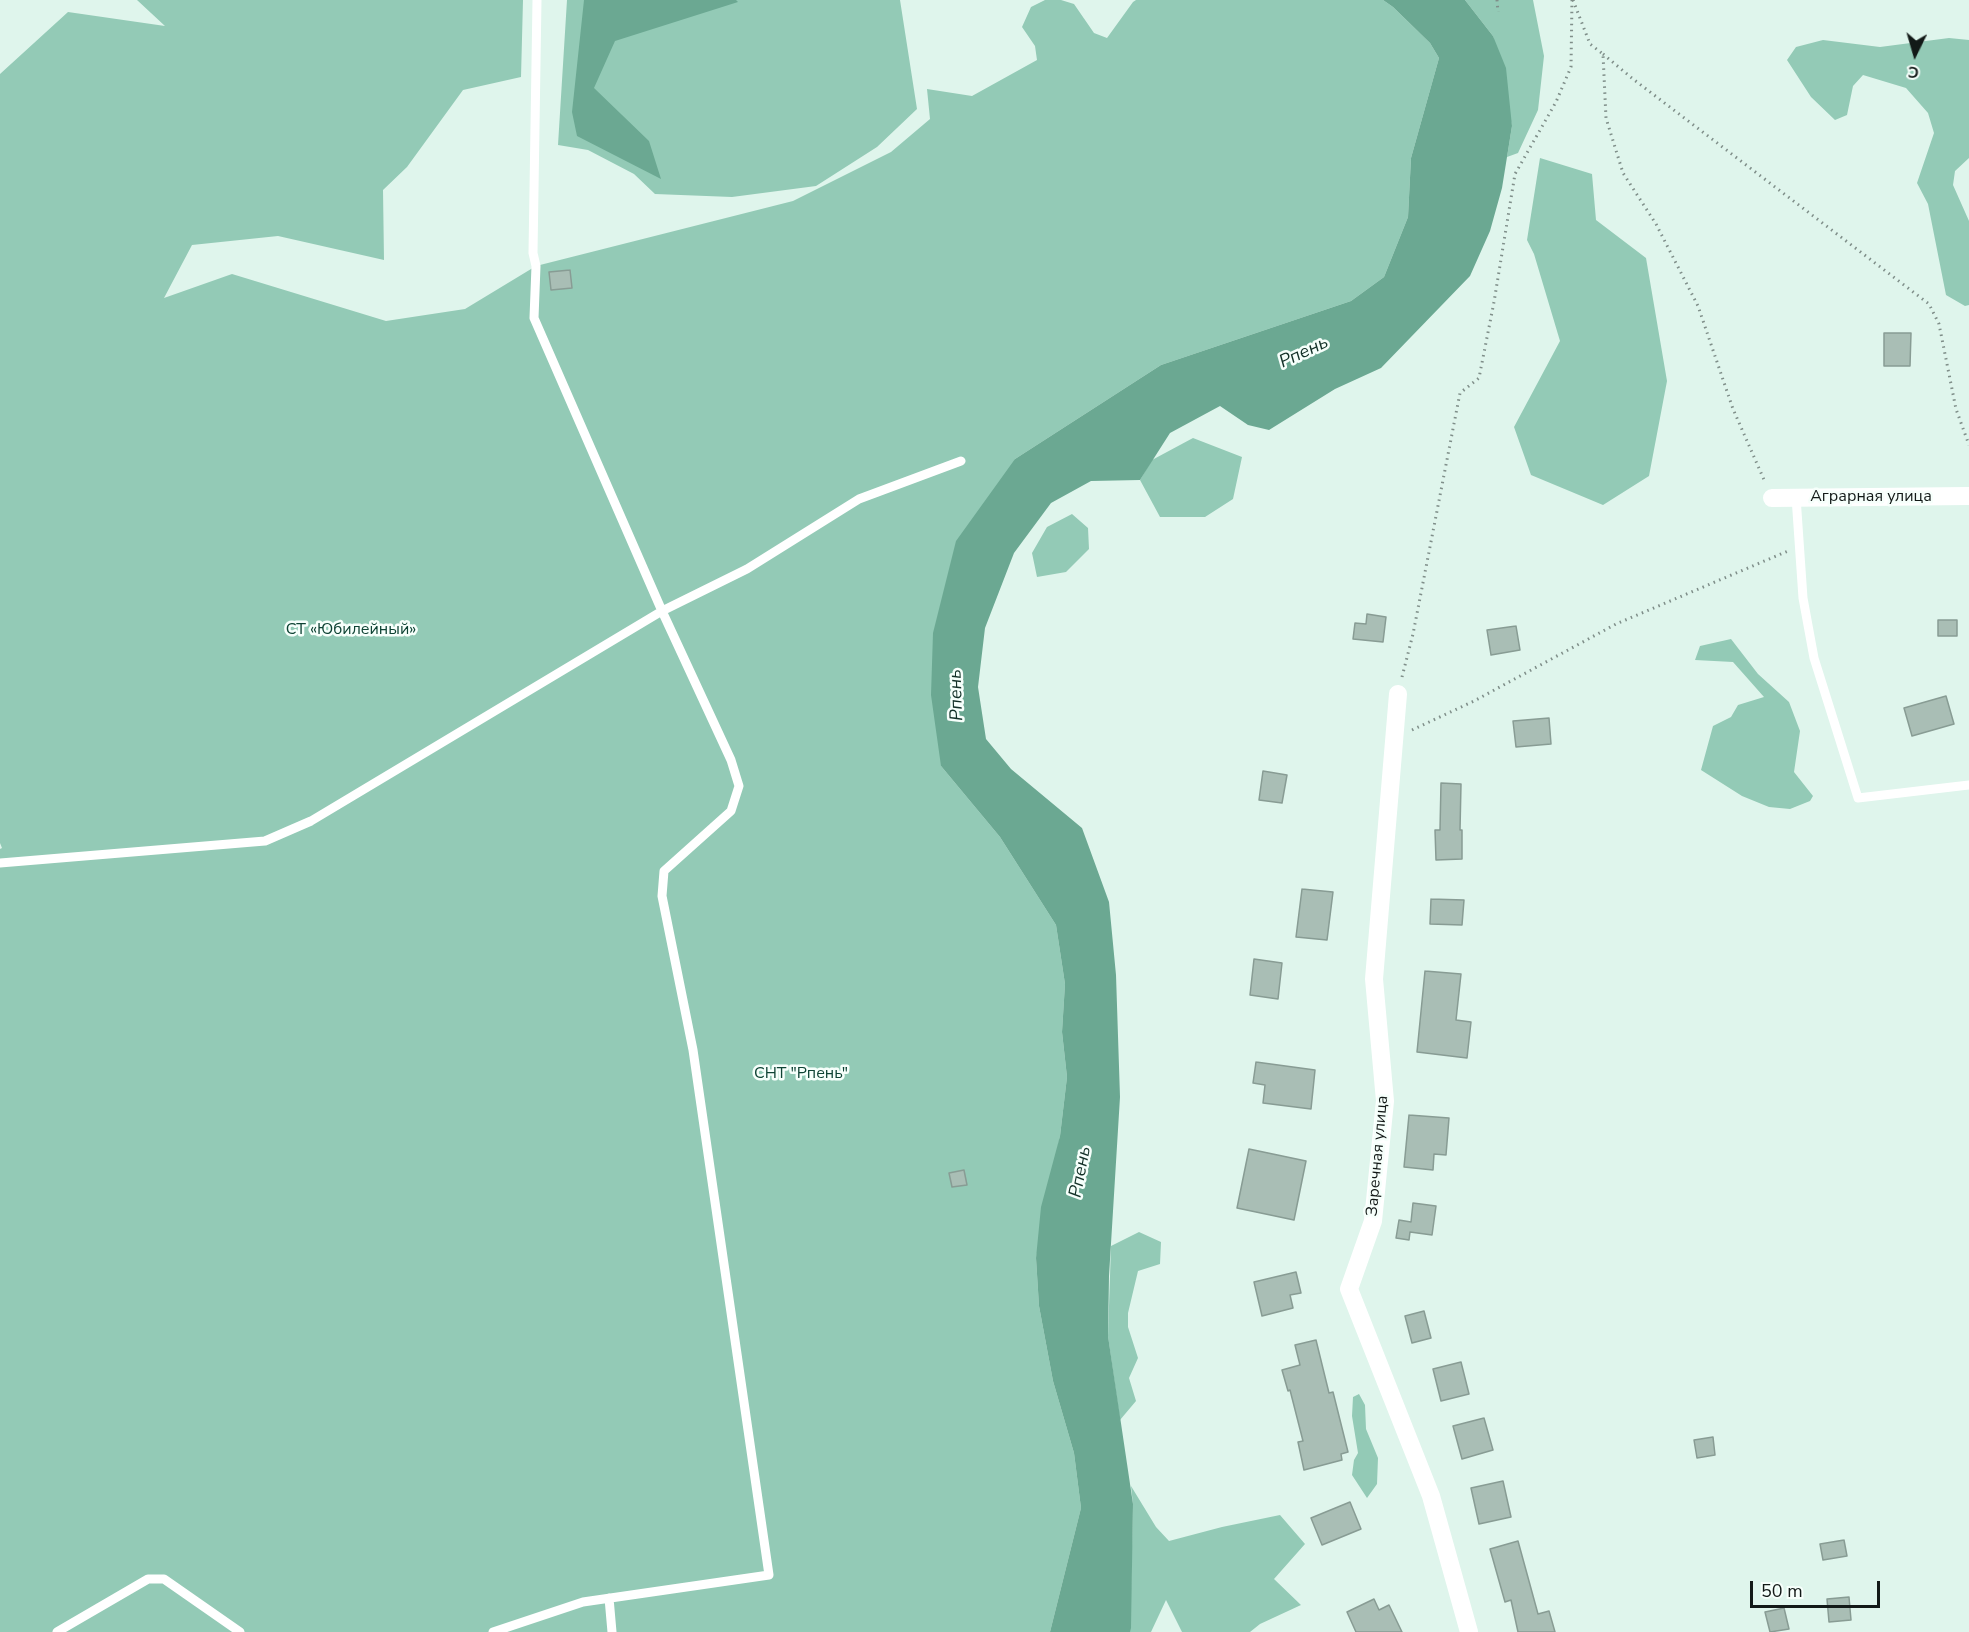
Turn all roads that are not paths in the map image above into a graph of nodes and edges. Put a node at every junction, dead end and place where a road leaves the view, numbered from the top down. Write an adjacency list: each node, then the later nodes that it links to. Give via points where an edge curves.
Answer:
1 (537, 0): 6 (lane, via 534,318)
2 (961, 461): 6 (lane, via 859,499 747,569)
3 (1969, 496): 4 (street, Аграрная улица)
4 (1796, 497): 5 (street, Аграрная улица); 8 (lane, via 1803,598 1814,657 1858,798)
5 (1772, 498)
6 (662, 611): 9 (lane, via 311,821 265,841); 10 (lane, via 731,760 739,786 730,812 664,871 662,896 693,1050 769,1575)
7 (1398, 694): 15 (street, Заречная улица, via 1374,979 1385,1101 1373,1221 1349,1289 1431,1496)
8 (1969, 785)
9 (0, 863)
10 (609, 1598): 13 (lane, via 583,1602); 14 (lane)
11 (57, 1632): 12 (lane, via 148,1579 164,1579)
12 (240, 1632)
13 (493, 1632)
14 (612, 1632)
15 (1469, 1632)

